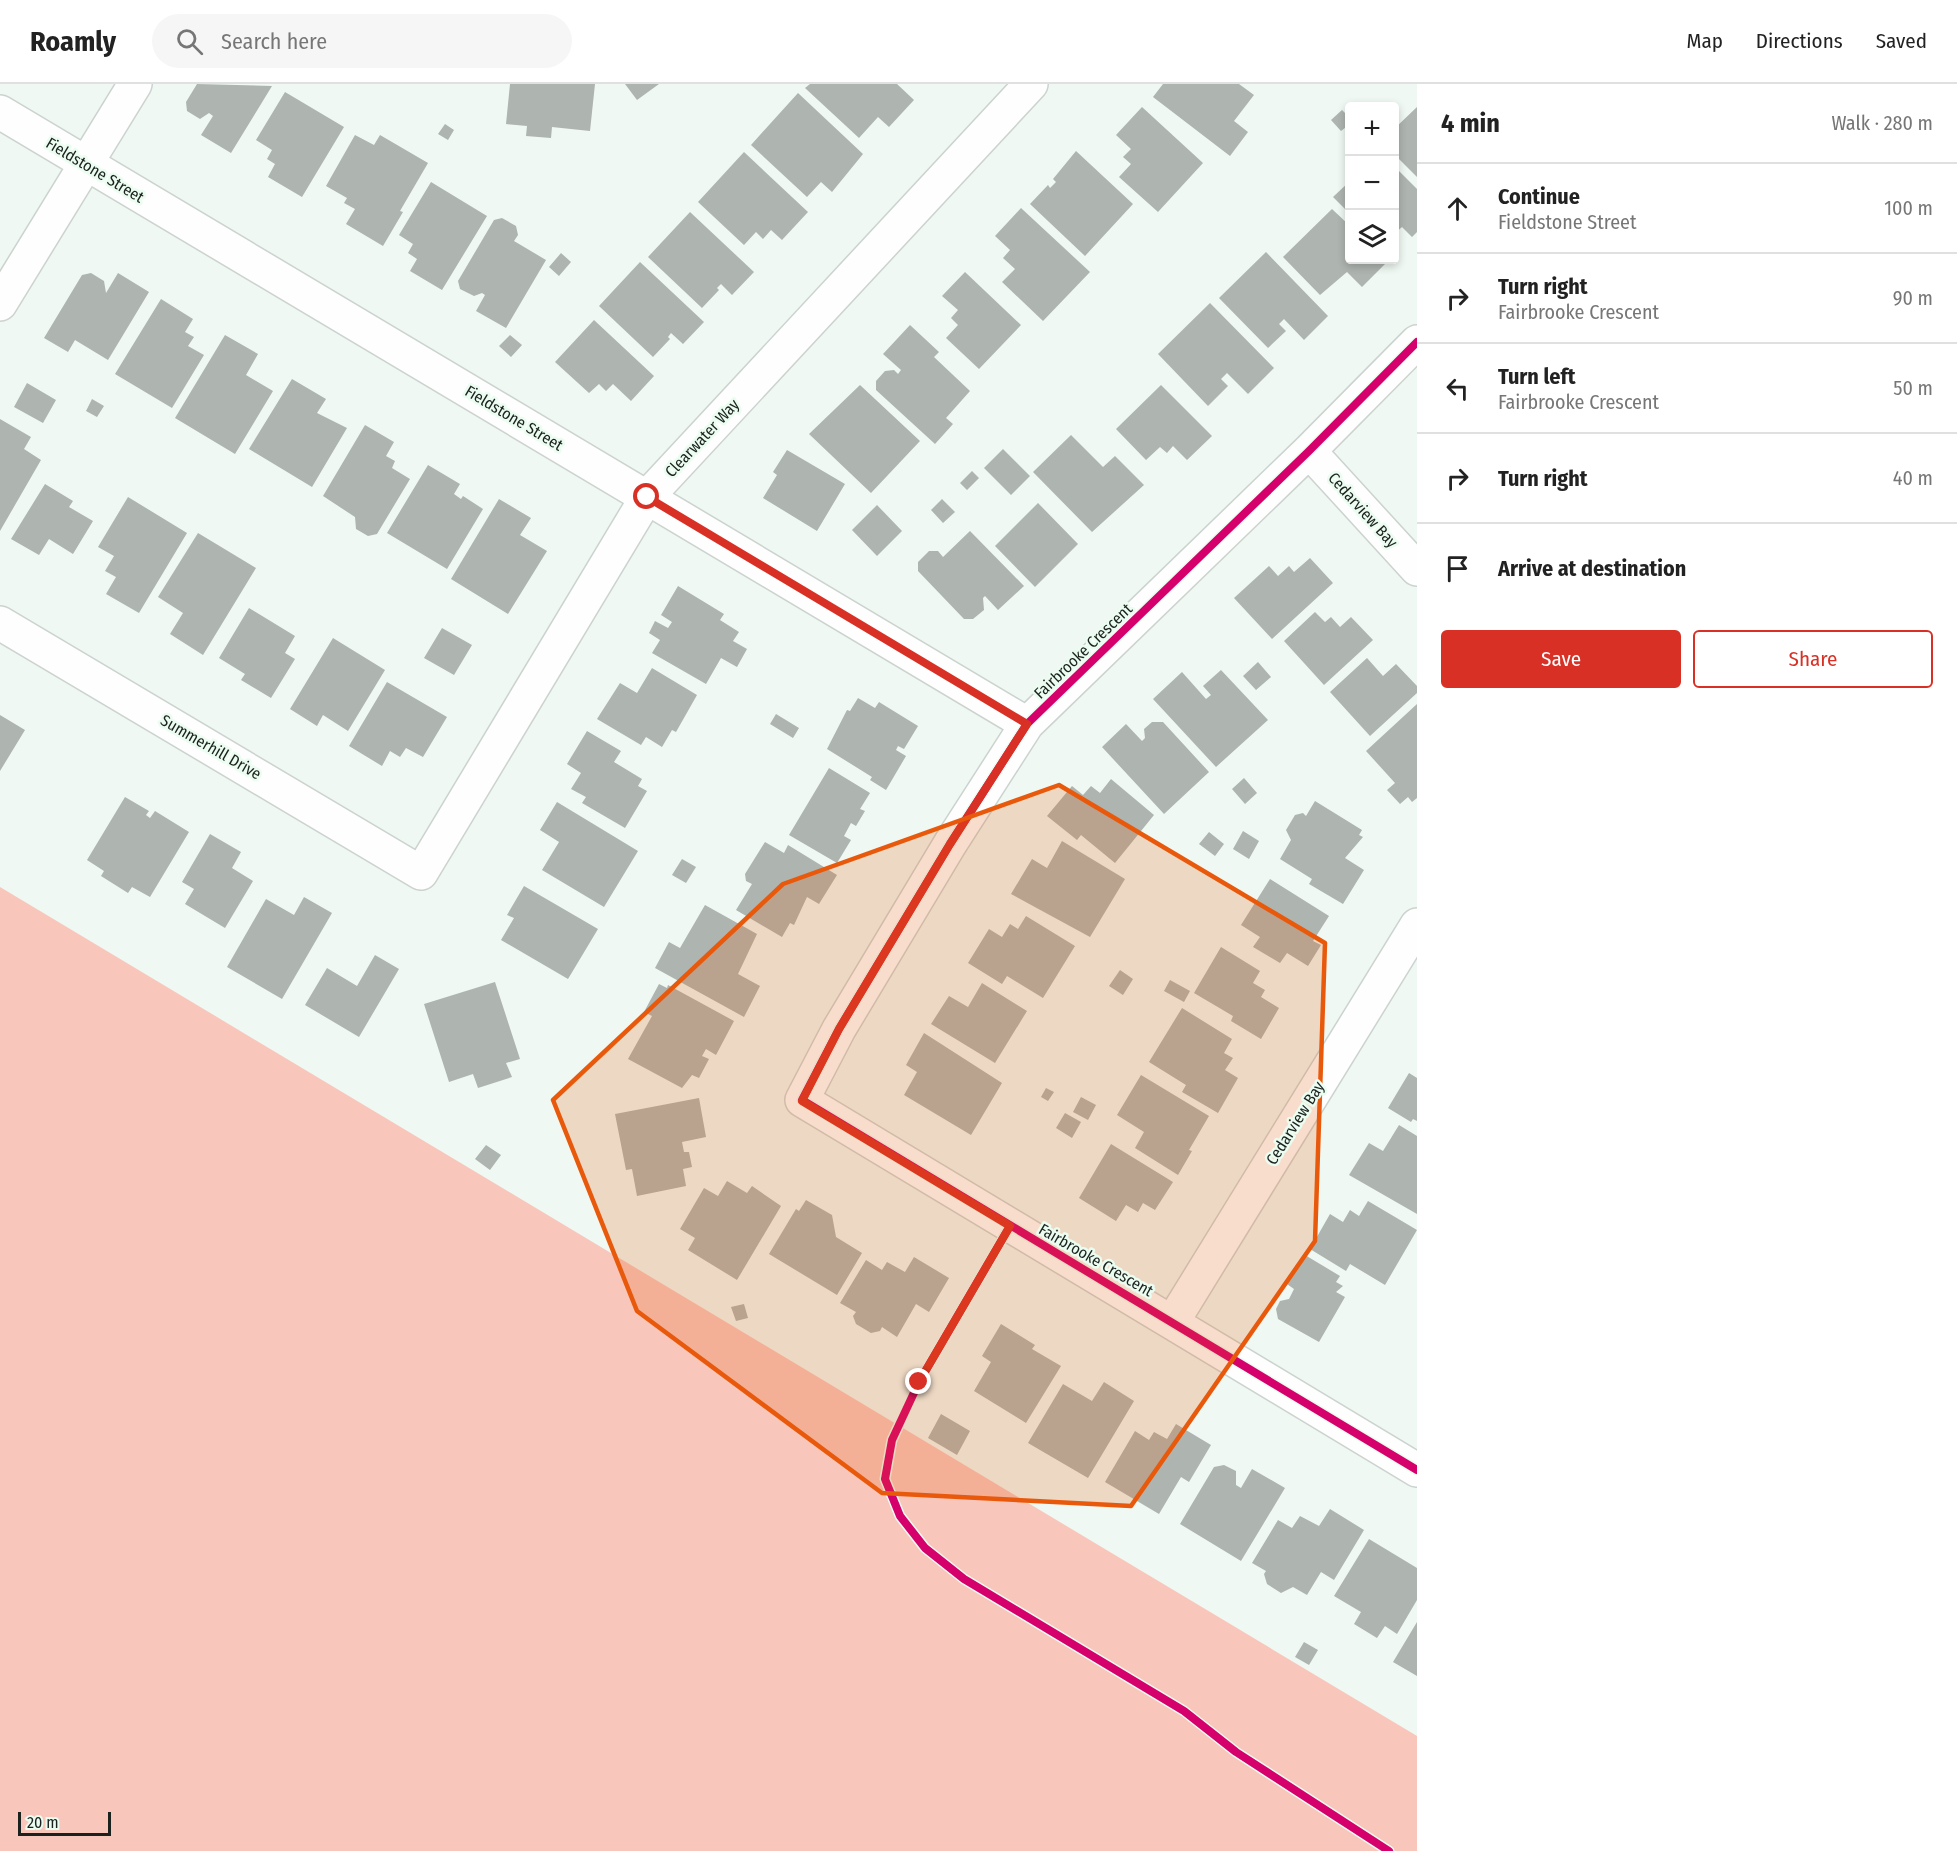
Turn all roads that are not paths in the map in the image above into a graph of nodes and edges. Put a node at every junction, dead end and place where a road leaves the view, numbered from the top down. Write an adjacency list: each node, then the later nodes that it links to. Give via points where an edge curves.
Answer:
1 (135, 84): 4 (street)
2 (1031, 84): 8 (street, Clearwater Way)
3 (0, 112): 4 (street, Fieldstone Street)
4 (86, 165): 5 (street); 8 (street, Fieldstone Street)
5 (0, 304)
6 (1417, 342): 7 (street, Fairbrooke Crescent)
7 (1309, 451): 9 (street, Cedarview Bay); 11 (street, Fairbrooke Crescent)
8 (647, 497): 11 (street, Fieldstone Street); 12 (street, Clearwater Way)
9 (1417, 569)
10 (0, 623): 12 (street, Summerhill Drive)
11 (1027, 724): 14 (street, Fairbrooke Crescent, via 845,1018 802,1101)
12 (421, 873)
13 (1417, 925): 14 (street, Cedarview Bay)
14 (1173, 1321): 15 (street, Fairbrooke Crescent)
15 (1417, 1470)

